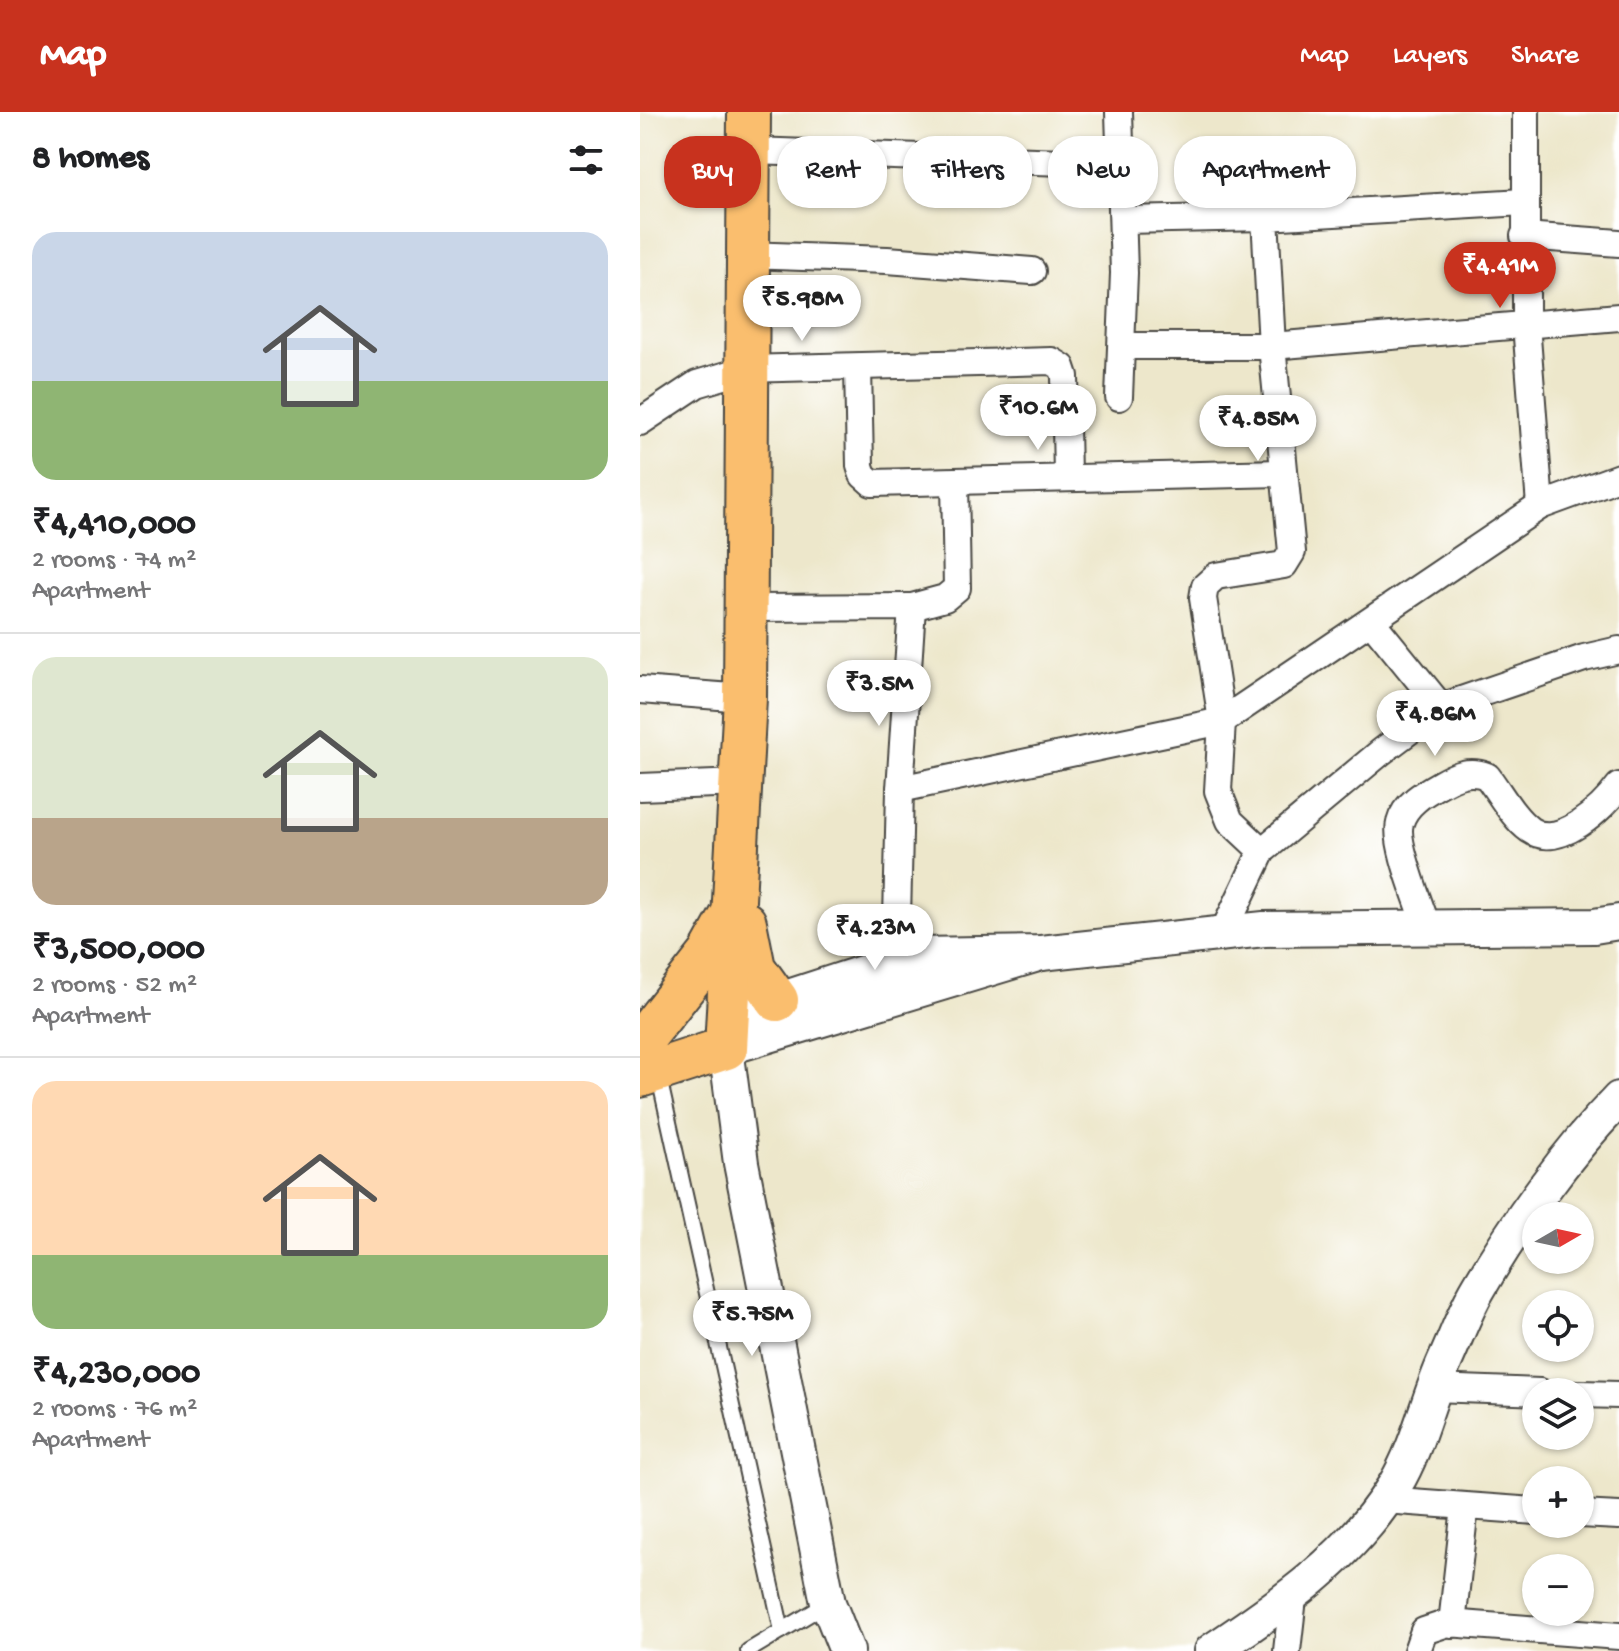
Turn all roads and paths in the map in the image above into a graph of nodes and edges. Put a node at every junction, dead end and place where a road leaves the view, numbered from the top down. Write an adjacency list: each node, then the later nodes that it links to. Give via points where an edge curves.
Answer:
1 (1119, 112): 4 (street)
2 (1526, 112): 6 (street)
3 (749, 132): 5 (street); 12 (main road)
4 (1120, 136)
5 (1048, 158)
6 (1524, 202): 8 (street); 10 (street)
7 (1123, 208): 9 (street)
8 (1265, 217): 9 (street); 17 (street)
9 (1124, 220): 16 (street)
10 (1524, 236): 11 (street); 15 (street)
11 (1619, 243)
12 (749, 255): 13 (street); 19 (main road)
13 (1032, 271)
14 (1619, 317): 15 (street)
15 (1526, 324): 17 (street); 26 (street)
16 (1122, 346): 17 (street); 20 (street)
17 (1272, 346): 22 (street)
18 (858, 367): 19 (street); 23 (street, via 1058,362 1065,376); 25 (street, via 863,475 872,483)
19 (747, 369): 21 (street, via 697,384); 28 (main road)
20 (1119, 397)
21 (640, 422)
22 (1284, 473): 23 (street); 34 (street, via 1290,558 1278,567 1216,576 1205,586)
23 (1067, 476): 25 (street)
24 (1619, 477): 26 (street)
25 (955, 482): 27 (street, via 957,588 945,598)
26 (1540, 506): 29 (street)
27 (912, 607): 28 (street); 38 (street)
28 (747, 608): 32 (main road)
29 (1372, 622): 33 (street); 34 (street)
30 (1619, 650): 33 (street)
31 (640, 690): 32 (street)
32 (745, 698): 35 (main road)
33 (1441, 707): 39 (street)
34 (1222, 721): 38 (street); 39 (street, via 1222,806)
35 (740, 783): 37 (street); 40 (main road)
36 (1619, 786): 42 (street, via 1593,814 1562,832 1540,835 1528,829 1487,776 1478,772 1467,771 1424,792 1406,810 1399,834)
37 (640, 787)
38 (900, 789): 46 (street)
39 (1262, 851): 44 (street)
40 (735, 870): 41 (main road); 47 (main road, via 754,968)
41 (732, 914): 48 (main road); 49 (main road)
42 (1427, 927): 43 (street); 44 (street)
43 (1611, 928)
44 (1223, 933): 45 (street)
45 (1041, 953): 46 (street, via 918,955); 48 (street)
46 (896, 963): 47 (street)
47 (777, 1000): 48 (street)
48 (726, 1032): 49 (main road); 61 (street, via 741,1163)
49 (644, 1059): 63 (lane)
50 (1619, 1099): 51 (street, via 1554,1178 1477,1290)
51 (1433, 1388): 52 (street); 55 (street, via 1407,1460)
52 (1522, 1391)
53 (1594, 1394): 54 (street)
54 (1619, 1395)
55 (1384, 1500): 56 (street); 60 (street)
56 (1465, 1507): 57 (street); 62 (street)
57 (1522, 1510)
58 (1594, 1515): 59 (street)
59 (1619, 1516)
60 (1293, 1598): 67 (street); 68 (street)
61 (828, 1603): 63 (lane); 66 (street)
62 (1452, 1624): 64 (street); 69 (street, via 1424,1631)
63 (782, 1631): 65 (lane)
64 (1619, 1636)
65 (748, 1651)
66 (847, 1651)
67 (1212, 1651)
68 (1287, 1651)
69 (1417, 1651)

